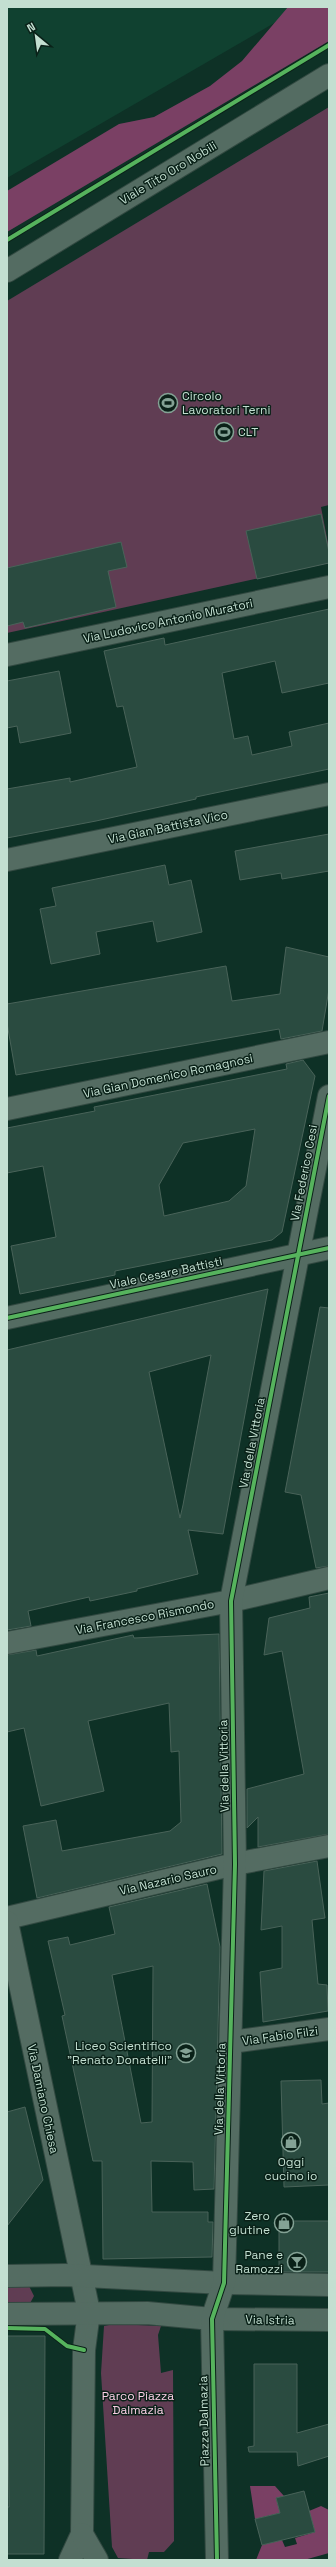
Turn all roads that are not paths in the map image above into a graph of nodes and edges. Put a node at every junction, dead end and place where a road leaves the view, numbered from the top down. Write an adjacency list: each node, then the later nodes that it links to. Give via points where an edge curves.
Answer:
1 (329, 75): 2 (street, Viale Tito Oro Nobili)
2 (7, 271)
3 (329, 587): 4 (street, Via Ludovico Antonio Muratori)
4 (7, 655)
5 (329, 794): 6 (street, Via Gian Battista Vico)
6 (7, 860)
7 (329, 1042): 9 (street, Via Gian Domenico Romagnosi)
8 (329, 1096): 11 (street, Via Federico Cesi)
9 (7, 1109)
10 (329, 1248): 11 (street, Viale Cesare Battisti)
11 (299, 1255): 12 (street, Viale Cesare Battisti); 14 (street, Via della Vittoria)
12 (7, 1318)
13 (329, 1578): 14 (street, Via Francesco Rismondo)
14 (231, 1601): 15 (street, Via Francesco Rismondo); 17 (street, Via della Vittoria)
15 (7, 1643)
16 (329, 1846): 17 (street, Via Nazario Sauro)
17 (235, 1864): 18 (street, Via Nazario Sauro); 21 (street, Via della Vittoria)
18 (7, 1918)
19 (7, 1922): 23 (street, Via Damiano Chiesa)
20 (329, 2029): 21 (street, Via Fabio Filzi)
21 (231, 2042): 24 (street, Via della Vittoria)
22 (7, 2276): 23 (street)
23 (80, 2276): 24 (street); 26 (street)
24 (224, 2283): 25 (street); 28 (street, Piazza Dalmazia)
25 (329, 2285)
26 (89, 2312): 27 (street); 28 (street, via 147,2313); 30 (street, via 84,2350)
27 (7, 2314)
28 (212, 2319): 29 (street, Via Istria); 33 (street, Piazza Dalmazia)
29 (329, 2320)
30 (82, 2534): 31 (street); 32 (street)
31 (70, 2560)
32 (98, 2560)
33 (217, 2560)

